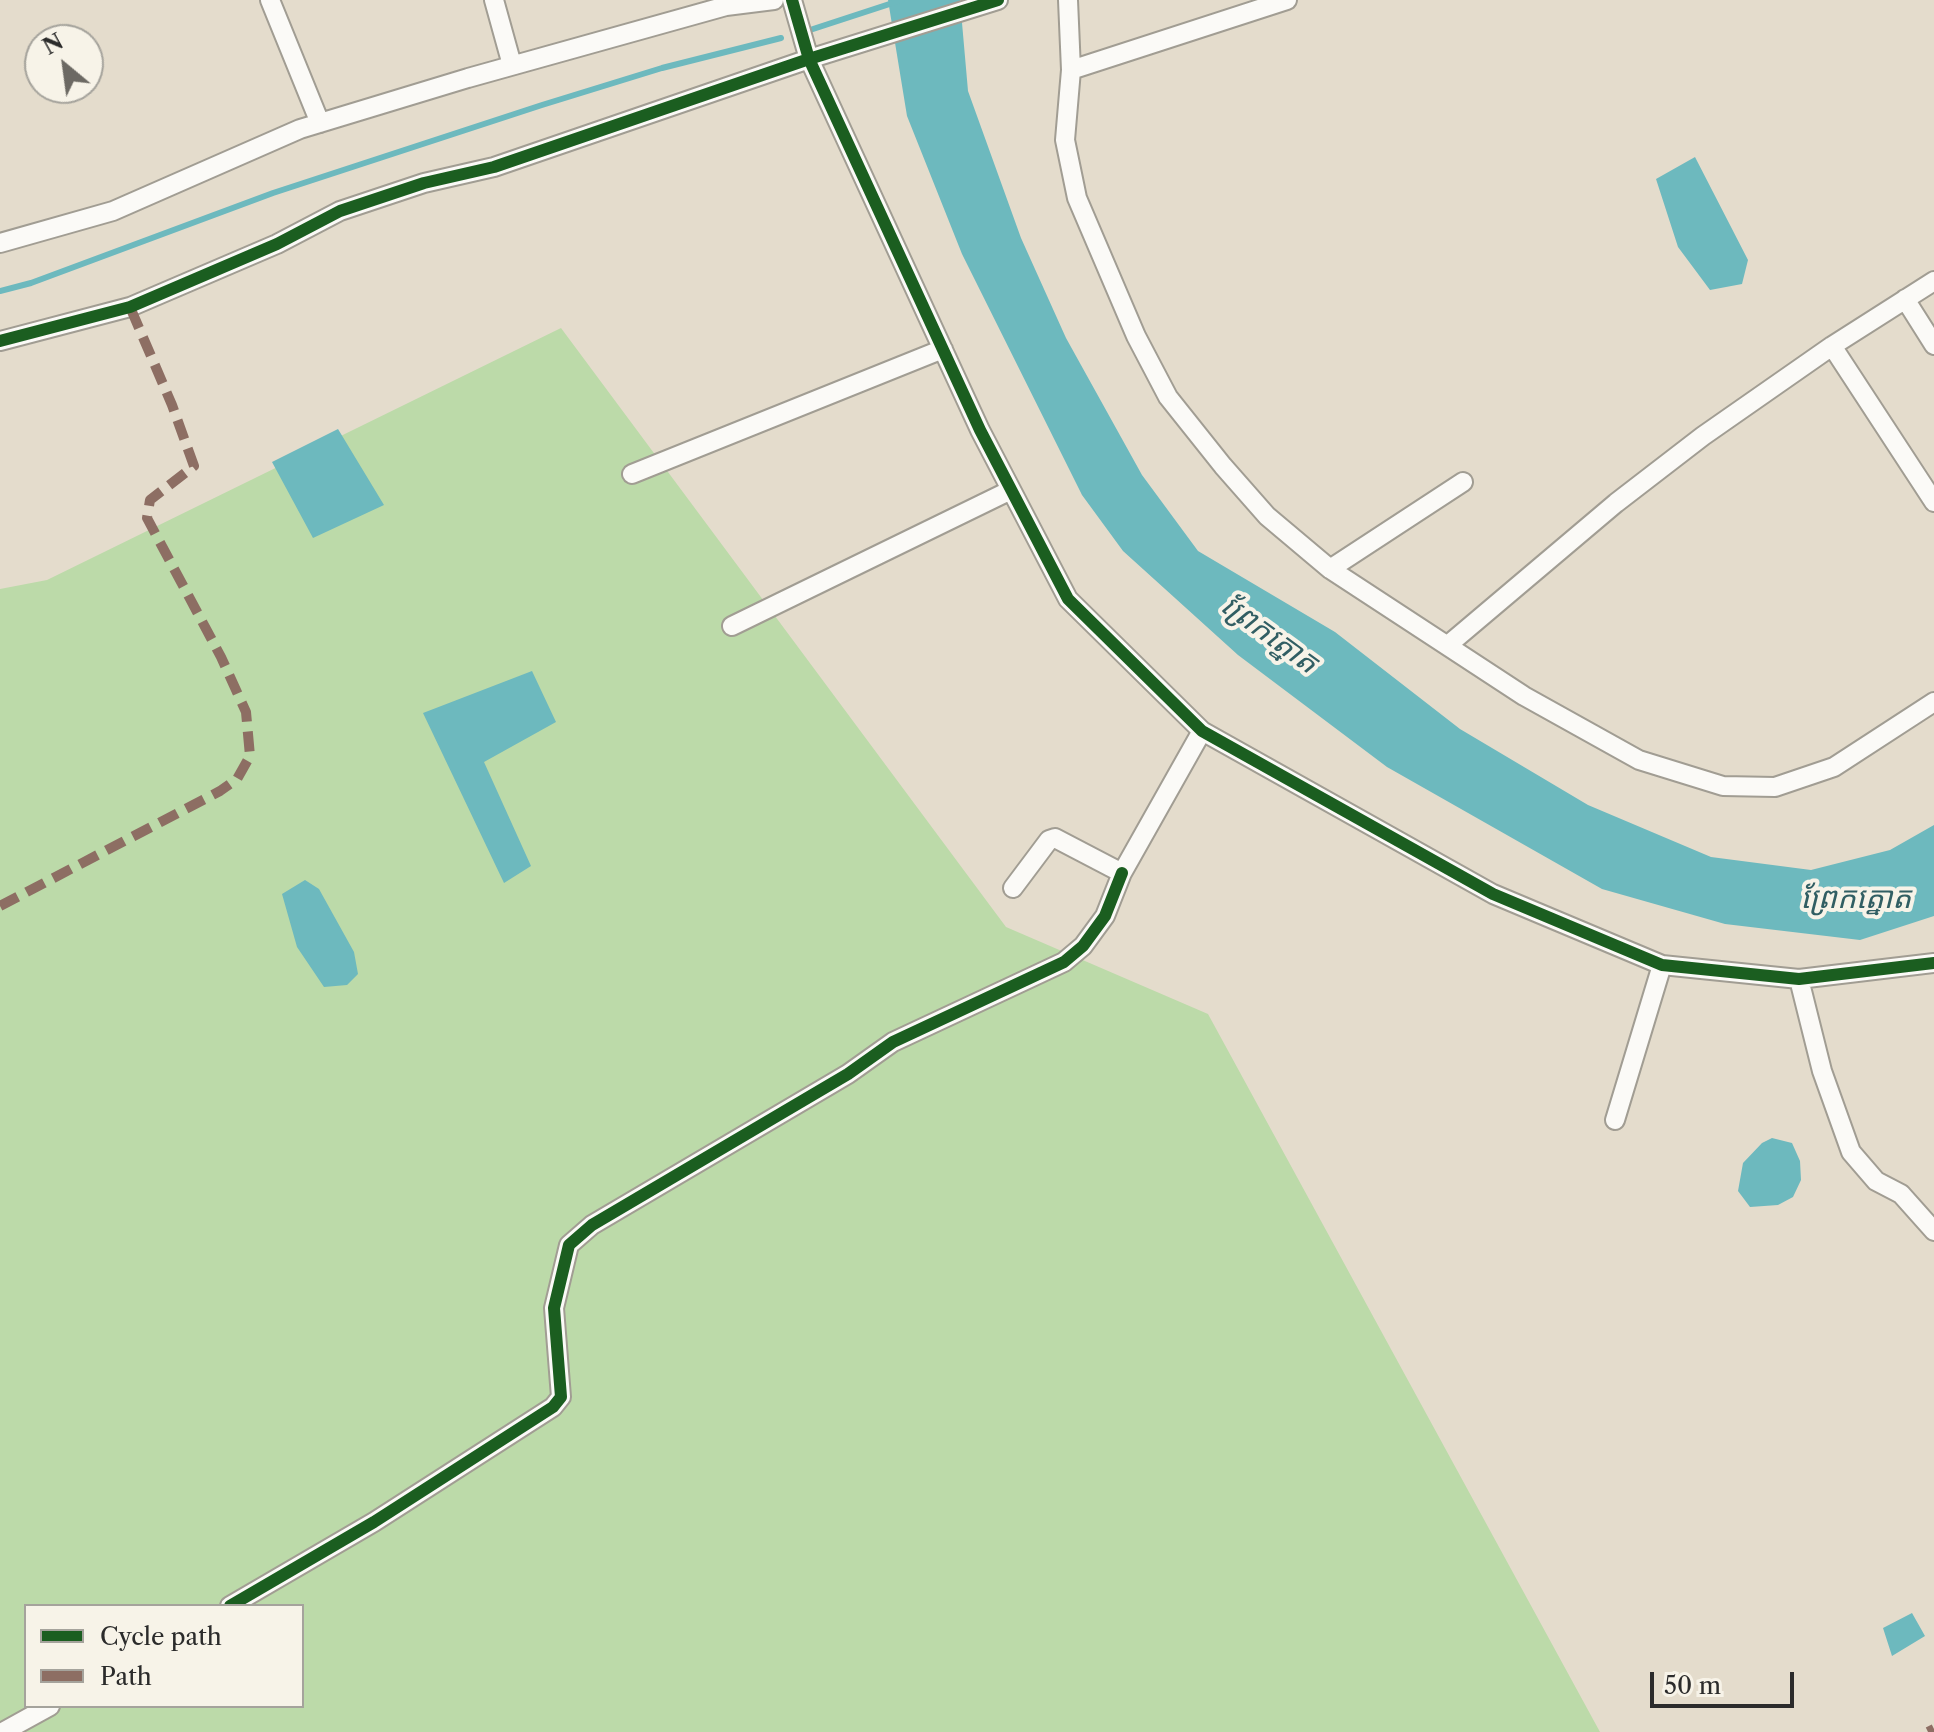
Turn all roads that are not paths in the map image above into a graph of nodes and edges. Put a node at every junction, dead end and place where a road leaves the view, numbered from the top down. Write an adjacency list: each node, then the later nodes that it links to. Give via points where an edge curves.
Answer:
1 (270, 0): 11 (street)
2 (494, 0): 9 (street)
3 (774, 0): 9 (street, via 726,6)
4 (792, 0): 8 (street)
5 (998, 0): 8 (street)
6 (1068, 0): 10 (street)
7 (1287, 0): 10 (street)
8 (809, 59): 15 (street, via 494,167 340,211 130,307); 18 (street)
9 (512, 65): 11 (street)
10 (1071, 70): 23 (street, via 1065,140 1077,198 1136,336 1168,397 1267,516)
11 (320, 123): 12 (street, via 113,211)
12 (0, 243)
13 (1934, 281): 14 (street)
14 (1905, 299): 16 (street); 17 (street)
15 (0, 341)
16 (1934, 345)
17 (1832, 346): 22 (street); 25 (street, via 1616,503)
18 (943, 349): 19 (street); 21 (street)
19 (632, 474)
20 (1463, 482): 23 (street)
21 (1011, 490): 24 (street); 27 (street, via 1068,599)
22 (1934, 502)
23 (1330, 569): 25 (street)
24 (732, 626)
25 (1448, 645): 26 (street, via 1524,696 1639,760 1723,786 1775,787 1834,767)
26 (1934, 702)
27 (1202, 731): 28 (street); 31 (street, via 1493,894)
28 (1122, 873): 29 (street, via 1055,838); 35 (street, via 1105,916 1064,962 893,1042 592,1225 569,1245 554,1308 561,1397 553,1407)
29 (1013, 888)
30 (1934, 963): 32 (street)
31 (1662, 965): 32 (street); 33 (street)
32 (1799, 979): 34 (street, via 1822,1071 1851,1152 1876,1181 1901,1194)
33 (1615, 1120)
34 (1934, 1231)
35 (233, 1604)
36 (46, 1708): 37 (street)
37 (3, 1732)

